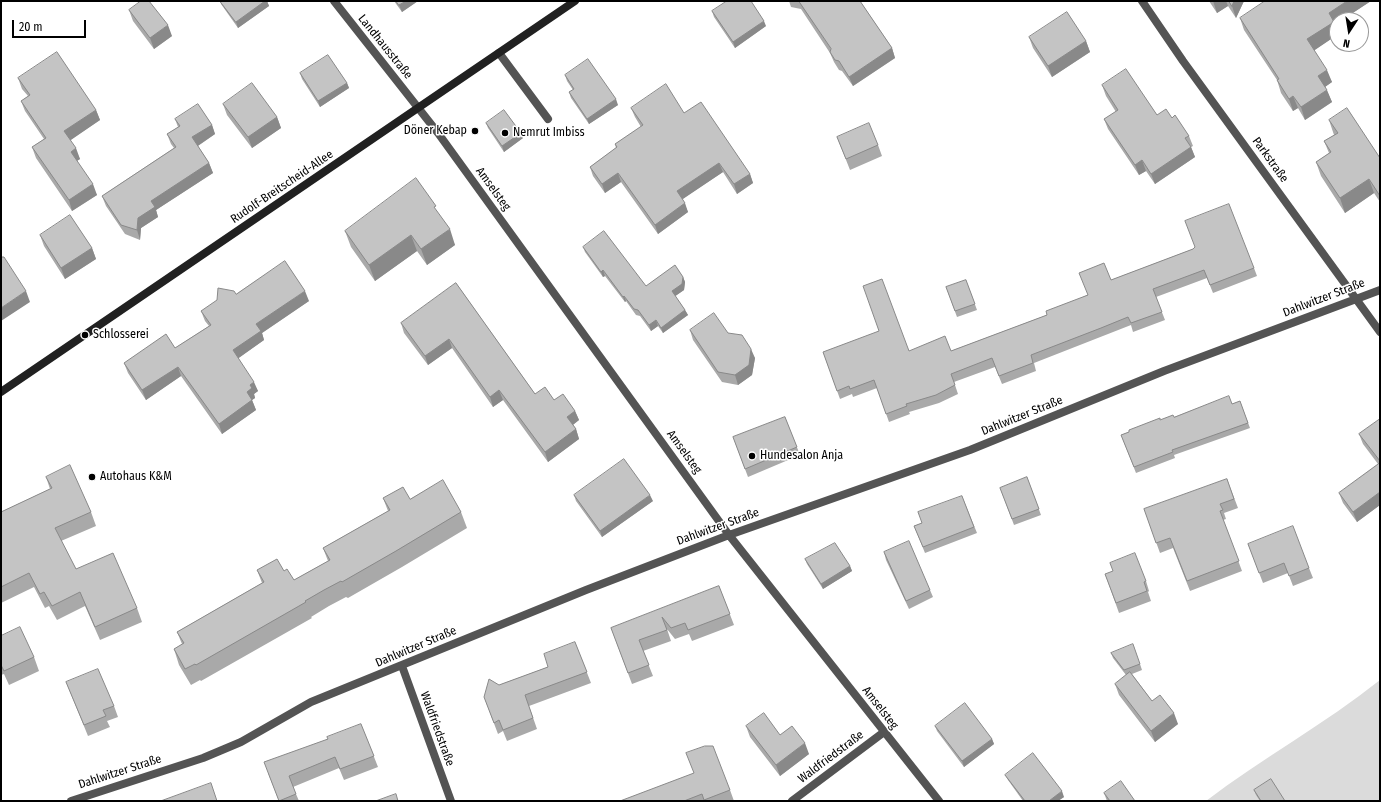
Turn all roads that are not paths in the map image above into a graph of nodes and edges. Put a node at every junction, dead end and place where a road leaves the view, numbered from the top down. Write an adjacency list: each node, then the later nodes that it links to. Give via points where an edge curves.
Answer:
1 (334, 1): 5 (street, Landhausstraße)
2 (575, 1): 4 (street, Rudolf-Breitscheid-Allee)
3 (1142, 1): 8 (street, Parkstraße)
4 (499, 53): 5 (street, Rudolf-Breitscheid-Allee); 6 (street)
5 (419, 109): 10 (street, Rudolf-Breitscheid-Allee); 11 (street, Amselsteg)
6 (548, 119)
7 (1380, 290): 8 (street, Dahlwitzer Straße)
8 (1356, 300): 9 (street, Parkstraße); 11 (street, Dahlwitzer Straße, via 1164,371 970,450)
9 (1380, 332)
10 (1, 392)
11 (729, 535): 12 (street, Dahlwitzer Straße, via 558,601); 13 (street, Amselsteg)
12 (402, 666): 14 (street, Dahlwitzer Straße, via 310,702 241,742 203,758); 15 (street, Waldfriedstraße)
13 (884, 732): 16 (street, Waldfriedstraße); 17 (street, Amselsteg)
14 (71, 801)
15 (451, 801)
16 (792, 801)
17 (939, 801)

